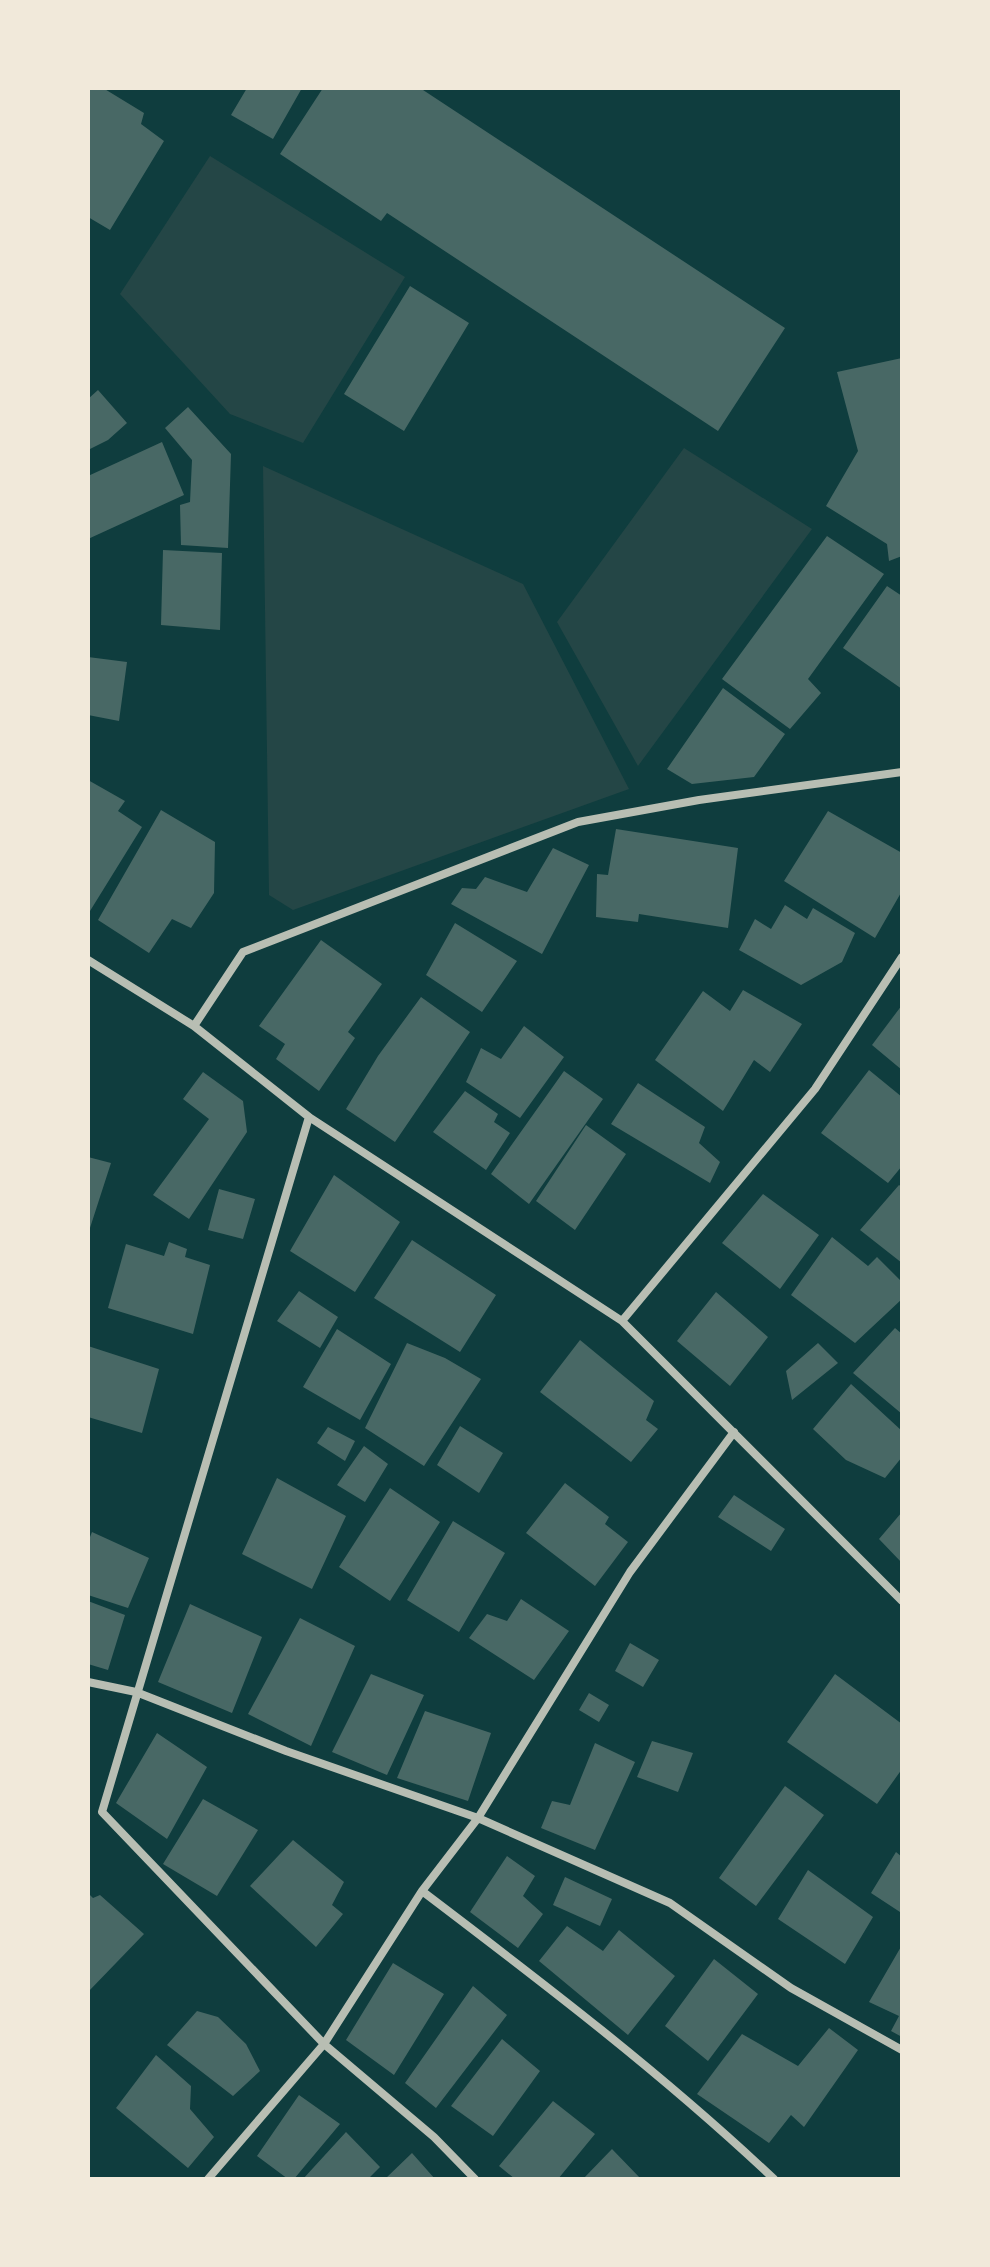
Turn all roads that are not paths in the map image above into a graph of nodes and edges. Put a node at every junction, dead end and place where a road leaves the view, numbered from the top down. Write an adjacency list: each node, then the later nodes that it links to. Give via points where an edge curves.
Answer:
1 (902, 772): 4 (street, via 578,822 243,952)
2 (902, 957): 6 (street, via 815,1089)
3 (88, 960): 4 (street)
4 (194, 1026): 5 (street)
5 (309, 1117): 6 (street); 10 (street)
6 (622, 1321): 7 (street)
7 (734, 1432): 8 (street); 11 (street, via 630,1572)
8 (902, 1601)
9 (88, 1682): 10 (street)
10 (136, 1692): 11 (street); 13 (street, via 102,1812)
11 (478, 1818): 12 (street); 14 (street, via 670,1903 791,1988)
12 (422, 1891): 13 (street); 17 (street, via 530,1973)
13 (324, 2044): 15 (street); 16 (street)
14 (902, 2050)
15 (208, 2179)
16 (475, 2179)
17 (774, 2179)

